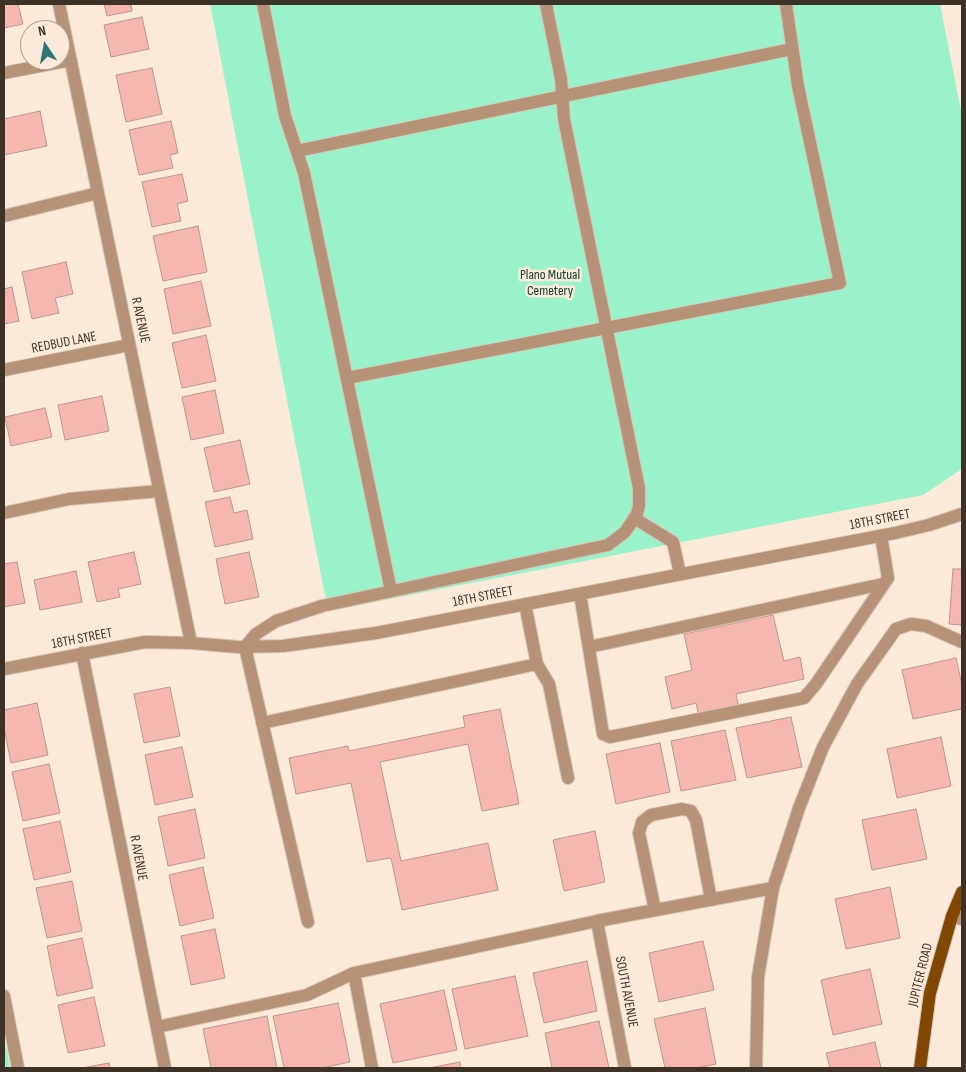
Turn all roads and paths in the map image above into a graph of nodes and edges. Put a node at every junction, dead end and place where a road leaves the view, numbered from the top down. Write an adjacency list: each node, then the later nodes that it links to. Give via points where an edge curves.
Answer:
1 (60, 4): 6 (street, R AVENUE)
2 (263, 4): 9 (street, via 285,116)
3 (546, 4): 8 (street)
4 (786, 4): 5 (street)
5 (792, 49): 8 (street); 12 (street, via 840,283)
6 (71, 60): 7 (street); 10 (street, R AVENUE)
7 (4, 73)
8 (562, 96): 9 (street); 12 (street)
9 (297, 151): 15 (street)
10 (98, 193): 11 (street); 13 (street, R AVENUE)
11 (4, 216)
12 (607, 328): 15 (street); 19 (street, via 640,488 640,506)
13 (130, 345): 14 (street, REDBUD LANE); 16 (street, R AVENUE)
14 (4, 370)
15 (347, 378): 23 (street)
16 (160, 491): 17 (street, via 69,499); 27 (street, R AVENUE)
17 (4, 512)
18 (962, 514): 20 (street, 18TH STREET)
19 (634, 518): 21 (street, via 673,542); 23 (street, via 625,532 608,545)
20 (881, 536): 21 (street, 18TH STREET); 22 (street, via 888,578)
21 (680, 574): 24 (street, 18TH STREET)
22 (884, 584): 29 (street); 29 (street, via 804,698 610,737 603,734)
23 (391, 591): 28 (street, via 322,606 276,621 256,634)
24 (580, 594): 25 (street, 18TH STREET); 29 (street)
25 (525, 604): 28 (street, 18TH STREET, via 376,633 283,646); 31 (street)
26 (962, 642): 35 (street, via 926,626 911,624 896,629 857,684 823,747)
27 (191, 643): 28 (street, 18TH STREET); 30 (street, 18TH STREET, via 145,642)
28 (245, 647): 33 (street)
29 (589, 647)
30 (82, 653): 32 (street, 18TH STREET); 44 (street, R AVENUE)
31 (537, 664): 33 (street); 34 (street, via 549,684)
32 (4, 669)
33 (262, 722): 40 (street)
34 (568, 778)
35 (773, 888): 37 (street); 49 (street, via 758,977)
36 (962, 892): 39 (main road, JUPITER ROAD)
37 (711, 900): 38 (street); 38 (street, via 696,820 691,811 682,809 651,815 642,822 639,833)
38 (655, 910): 41 (street)
39 (957, 917): 50 (main road, JUPITER ROAD, via 930,993)
40 (308, 922)
41 (597, 922): 42 (street); 48 (street, SOUTH AVENUE)
42 (354, 973): 44 (street, via 307,995); 47 (street)
43 (4, 996): 45 (street)
44 (157, 1026): 46 (street, R AVENUE)
45 (18, 1068)
46 (165, 1068)
47 (372, 1068)
48 (625, 1068)
49 (756, 1068)
50 (920, 1068)

